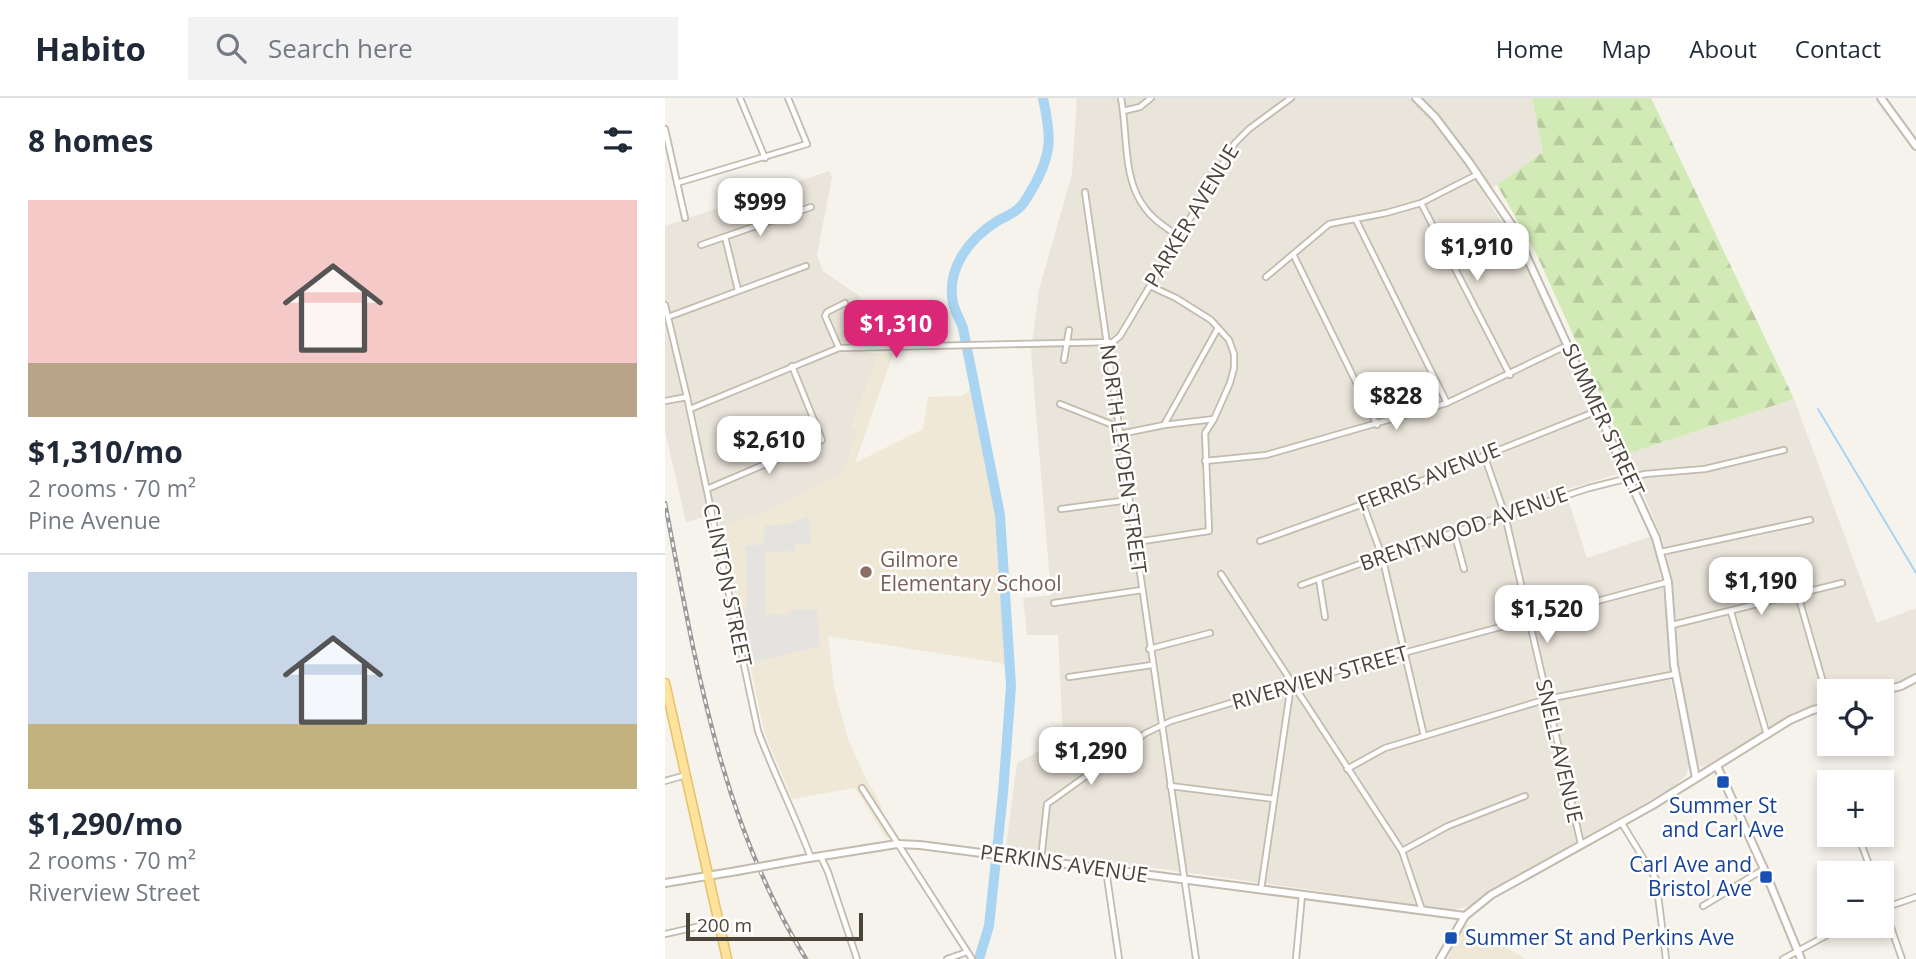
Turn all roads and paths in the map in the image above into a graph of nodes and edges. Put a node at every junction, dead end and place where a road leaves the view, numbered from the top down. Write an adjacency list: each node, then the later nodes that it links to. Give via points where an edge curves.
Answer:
1 (740, 98): 11 (street)
2 (788, 98): 11 (street, via 807,144)
3 (1121, 98): 8 (street)
4 (1151, 98): 8 (street, via 1140,107)
5 (1291, 98): 20 (street, PARKER AVENUE, via 1239,138)
6 (1416, 98): 12 (street, SUMMER STREET)
7 (1881, 98): 10 (street)
8 (1123, 111): 20 (street, via 1137,195 1149,213)
9 (665, 128): 13 (street)
10 (1916, 146)
11 (765, 158): 13 (street)
12 (1479, 174): 15 (street); 34 (street, SUMMER STREET, via 1519,237)
13 (677, 183): 17 (street)
14 (1085, 192): 33 (street, NORTH LEYDEN STREET)
15 (1422, 203): 18 (street); 38 (street)
16 (811, 206): 19 (street)
17 (685, 218)
18 (1356, 220): 22 (street, via 1329,224); 41 (street)
19 (725, 236): 21 (street); 26 (street)
20 (1178, 236): 25 (street, PARKER AVENUE)
21 (701, 245)
22 (1294, 256): 24 (street); 47 (street)
23 (806, 266): 26 (street)
24 (1266, 277)
25 (1150, 285): 30 (street); 33 (street, PARKER AVENUE, via 1120,336)
26 (738, 290): 29 (street)
27 (845, 303): 35 (street, via 825,316)
28 (665, 305): 29 (street, CLINTON STREET)
29 (669, 317): 39 (street, CLINTON STREET)
30 (1218, 328): 45 (street, via 1231,345 1235,364); 46 (street)
31 (1069, 330): 32 (street)
32 (1067, 344): 33 (street); 35 (street); 36 (street)
33 (1107, 344): 48 (street, NORTH LEYDEN STREET)
34 (1568, 345): 38 (street); 44 (street, SUMMER STREET)
35 (839, 348): 37 (street)
36 (1064, 360)
37 (792, 366): 43 (street); 53 (street, via 822,440)
38 (1510, 374): 41 (street)
39 (687, 397): 40 (street); 43 (street, CLINTON STREET)
40 (665, 401)
41 (1447, 403): 47 (street)
42 (1061, 404): 48 (street)
43 (690, 409): 53 (street, CLINTON STREET)
44 (1598, 411): 50 (street, FERRIS AVENUE); 52 (street, SUMMER STREET)
45 (1214, 419): 46 (street); 51 (street, via 1205,433)
46 (1164, 425): 48 (street)
47 (1377, 425): 51 (street, via 1266,455)
48 (1119, 431): 54 (street, NORTH LEYDEN STREET)
49 (1784, 450): 52 (street, BRENTWOOD AVENUE, via 1705,469)
50 (1484, 455): 55 (street, FERRIS AVENUE); 57 (street, SNELL AVENUE)
51 (1205, 461): 61 (street, via 1209,531)
52 (1629, 477): 57 (street, BRENTWOOD AVENUE); 62 (street, SUMMER STREET)
53 (707, 489): 109 (street, CLINTON STREET, via 758,731)
54 (1130, 500): 56 (street); 61 (street, NORTH LEYDEN STREET)
55 (1363, 504): 60 (street, FERRIS AVENUE); 63 (street)
56 (1061, 509)
57 (1505, 515): 59 (street, BRENTWOOD AVENUE); 75 (street, SNELL AVENUE)
58 (1810, 520): 62 (street)
59 (1454, 532): 63 (street, BRENTWOOD AVENUE); 64 (street)
60 (1260, 541)
61 (1136, 542): 70 (street, NORTH LEYDEN STREET)
62 (1661, 551): 67 (street, SUMMER STREET)
63 (1382, 556): 66 (street, BRENTWOOD AVENUE); 79 (street)
64 (1464, 569)
65 (1221, 574): 86 (street)
66 (1319, 579): 69 (street, BRENTWOOD AVENUE); 74 (street)
67 (1668, 582): 75 (street, RIVERVIEW STREET); 76 (street, SUMMER STREET)
68 (1842, 583): 71 (street)
69 (1301, 586)
70 (1142, 590): 72 (street); 78 (street, NORTH LEYDEN STREET)
71 (1798, 595): 73 (street); 84 (street)
72 (1054, 603)
73 (1731, 612): 76 (street); 94 (street)
74 (1325, 617)
75 (1528, 621): 79 (street, RIVERVIEW STREET); 88 (street, SNELL AVENUE)
76 (1672, 625): 81 (street, SUMMER STREET)
77 (1210, 633): 78 (street)
78 (1149, 649): 80 (street, NORTH LEYDEN STREET)
79 (1404, 653): 86 (street, RIVERVIEW STREET); 93 (street)
80 (1152, 666): 82 (street); 90 (street, NORTH LEYDEN STREET)
81 (1676, 674): 88 (street); 98 (street, SUMMER STREET)
82 (1069, 677)
83 (1916, 678): 87 (street)
84 (1822, 679)
85 (665, 683): 91 (main road)
86 (1291, 685): 90 (street, RIVERVIEW STREET); 96 (street); 103 (street)
87 (1894, 688)
88 (1547, 699): 93 (street); 106 (street, SNELL AVENUE)
89 (1817, 709): 94 (street)
90 (1161, 725): 100 (street, NORTH LEYDEN STREET); 110 (street, RIVERVIEW STREET, via 1047,804)
91 (675, 726): 92 (street); 97 (main road)
92 (665, 729)
93 (1424, 736): 96 (street, via 1385,748)
94 (1767, 736): 95 (street)
95 (1717, 766): 98 (street); 111 (street)
96 (1347, 769): 107 (street)
97 (686, 775): 99 (street); 113 (main road)
98 (1696, 778): 104 (street)
99 (665, 781)
100 (1170, 786): 103 (street); 114 (street, NORTH LEYDEN STREET)
101 (862, 788): 105 (street)
102 (1525, 796): 107 (street, via 1448,826)
103 (1274, 799): 116 (street)
104 (1621, 822): 106 (street); 137 (street, via 1656,879)
105 (897, 844): 108 (street, PERKINS AVENUE); 110 (street, PERKINS AVENUE); 128 (street)
106 (1581, 844): 122 (street, via 1491,895)
107 (1402, 851): 121 (street)
108 (821, 857): 109 (street, PERKINS AVENUE); 130 (street)
109 (811, 858): 113 (street, PERKINS AVENUE, bridge)
110 (1041, 860): 112 (street, PERKINS AVENUE)
111 (1764, 869): 120 (street); 127 (street)
112 (1106, 870): 114 (street, PERKINS AVENUE); 133 (street)
113 (709, 876): 115 (street, PERKINS AVENUE); 123 (main road)
114 (1184, 880): 116 (street, PERKINS AVENUE); 134 (street, NORTH LEYDEN STREET)
115 (665, 883)
116 (1261, 890): 117 (street, PERKINS AVENUE)
117 (1302, 895): 121 (street, PERKINS AVENUE); 135 (street)
118 (1916, 897): 119 (street)
119 (1894, 905)
120 (1703, 906)
121 (1422, 910): 122 (street, PERKINS AVENUE)
122 (1465, 916): 136 (street)
123 (718, 922): 124 (street); 129 (main road)
124 (665, 934)
125 (1822, 938): 127 (street)
126 (1894, 938): 140 (street)
127 (1798, 951): 138 (street); 139 (street)
128 (967, 952): 131 (street); 132 (street)
129 (727, 959)
130 (857, 959)
131 (947, 959)
132 (972, 959)
133 (1119, 959)
134 (1196, 959)
135 (1296, 959)
136 (1440, 959)
137 (1666, 959)
138 (1783, 959)
139 (1801, 959)
140 (1902, 959)

